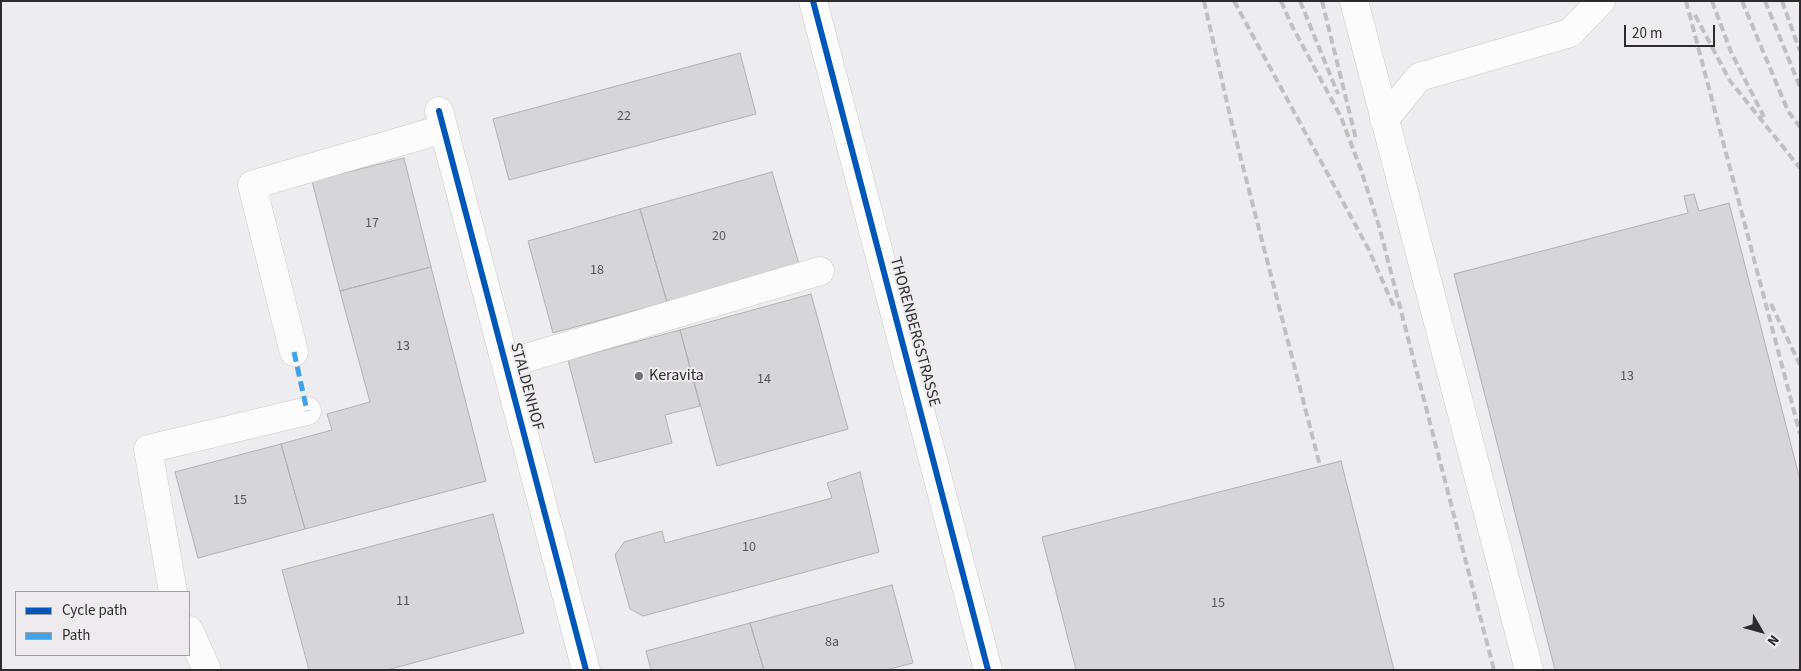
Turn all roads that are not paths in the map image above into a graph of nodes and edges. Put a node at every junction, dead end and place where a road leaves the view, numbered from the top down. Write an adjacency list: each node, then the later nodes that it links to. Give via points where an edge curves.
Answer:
1 (813, 1): 13 (main road, THORENBERGSTRASSE)
2 (1354, 1): 4 (main road)
3 (1601, 1): 4 (main road, via 1570,32 1419,77)
4 (1384, 120): 14 (main road)
5 (820, 272): 7 (main road)
6 (294, 352): 7 (main road, STALDENHOF, via 252,185 441,120)
7 (506, 364): 12 (main road, STALDENHOF)
8 (307, 411): 9 (main road, via 148,449)
9 (173, 591)
10 (190, 632): 11 (main road)
11 (207, 670)
12 (586, 670)
13 (988, 670)
14 (1529, 670)

